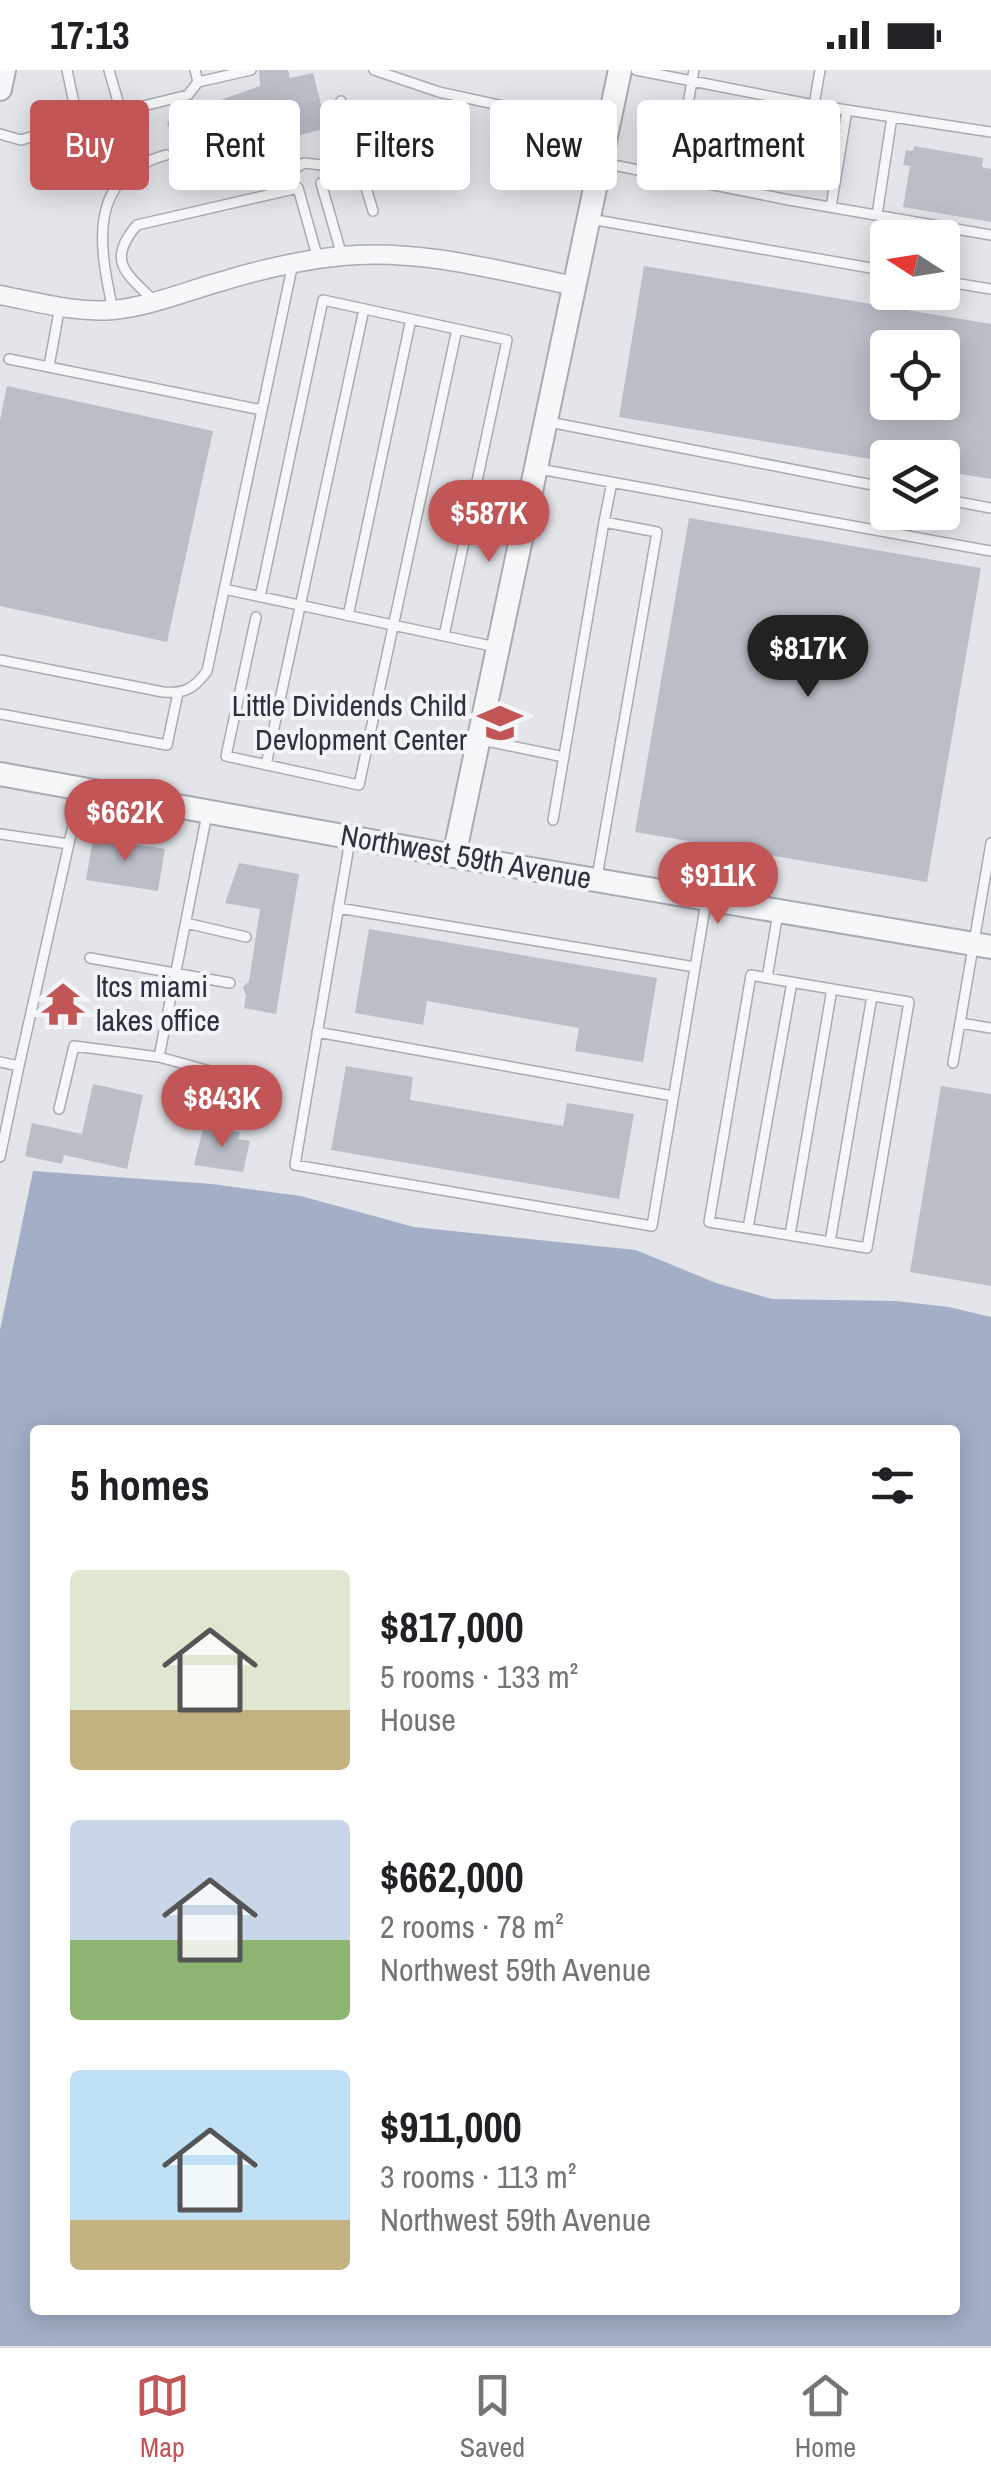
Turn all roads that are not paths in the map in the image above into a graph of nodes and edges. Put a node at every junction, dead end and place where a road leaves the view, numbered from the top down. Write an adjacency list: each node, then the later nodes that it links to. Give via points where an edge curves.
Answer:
1 (4, 70): 12 (street)
2 (67, 70): 13 (lane)
3 (110, 70): 14 (lane)
4 (195, 70): 11 (lane)
5 (251, 70): 11 (lane)
6 (374, 70): 18 (lane)
7 (620, 70): 15 (street)
8 (636, 70): 10 (lane)
9 (820, 70): 17 (lane)
10 (693, 76): 16 (lane)
11 (198, 82): 19 (lane, via 188,95)
12 (0, 89)
13 (73, 100)
14 (117, 100)
15 (614, 100)
16 (793, 100)
17 (815, 100)
18 (490, 103)
19 (149, 105)
20 (840, 109): 21 (lane)
21 (847, 110): 22 (lane); 35 (lane)
22 (892, 117): 23 (lane); 37 (lane)
23 (991, 132)
24 (0, 134): 25 (lane)
25 (30, 137)
26 (166, 155): 51 (lane, via 139,162 108,203 100,254)
27 (320, 165): 34 (lane, via 304,162 288,173)
28 (289, 190): 34 (lane)
29 (299, 190): 41 (lane)
30 (323, 190): 40 (lane)
31 (366, 190): 36 (lane)
32 (595, 190): 38 (street)
33 (740, 190): 35 (lane)
34 (284, 191): 48 (lane, via 136,225 120,253 123,270)
35 (831, 208): 37 (lane)
36 (372, 212)
37 (878, 216): 39 (lane)
38 (589, 218): 43 (lane); 45 (street)
39 (991, 235)
40 (342, 256): 41 (street); 45 (street, via 464,264)
41 (318, 260): 42 (street)
42 (292, 264): 48 (street); 56 (lane)
43 (870, 268)
44 (960, 284): 46 (lane)
45 (575, 286): 57 (street)
46 (991, 290)
47 (0, 295): 49 (street)
48 (156, 302): 51 (street)
49 (60, 306): 51 (street); 55 (lane)
50 (364, 308): 52 (lane); 66 (lane, via 323,300); 67 (lane)
51 (113, 310)
52 (411, 319): 53 (lane); 68 (lane)
53 (457, 329): 70 (lane); 71 (lane, via 507,340)
54 (9, 359): 55 (lane)
55 (49, 366): 56 (lane)
56 (262, 410): 65 (lane)
57 (546, 422): 58 (street); 60 (lane)
58 (536, 468): 59 (lane); 72 (street)
59 (612, 482): 63 (lane); 64 (lane)
60 (870, 485)
61 (960, 502): 62 (lane)
62 (991, 508)
63 (604, 522): 77 (lane); 88 (lane, via 657,532)
64 (991, 551)
65 (224, 589): 66 (lane); 74 (lane, via 206,671 196,687)
66 (260, 597): 67 (lane)
67 (300, 606): 68 (lane); 78 (lane)
68 (348, 616): 70 (lane)
69 (256, 617): 78 (lane, via 226,756)
70 (394, 625): 71 (lane); 78 (lane, via 359,785)
71 (444, 636): 72 (lane)
72 (498, 648): 76 (street)
73 (0, 660): 74 (lane)
74 (178, 694): 75 (lane, via 167,745)
75 (0, 714)
76 (479, 740): 77 (lane); 87 (street)
77 (564, 756): 82 (lane)
78 (266, 765)
79 (0, 774): 80 (street, Northwest 59th Avenue)
80 (81, 788): 81 (street, Northwest 59th Avenue); 86 (lane)
81 (208, 812): 84 (street, Northwest 59th Avenue); 92 (lane)
82 (552, 820)
83 (0, 834): 86 (lane)
84 (350, 837): 87 (street, Northwest 59th Avenue); 90 (lane)
85 (991, 843): 94 (lane)
86 (69, 844): 109 (lane)
87 (454, 856): 88 (street, Northwest 59th Avenue)
88 (596, 880): 89 (street, Northwest 59th Avenue)
89 (706, 898): 91 (street, Northwest 59th Avenue); 96 (lane)
90 (338, 908): 96 (lane); 105 (lane)
91 (778, 911): 94 (street, Northwest 59th Avenue); 98 (lane)
92 (186, 923): 93 (lane); 97 (lane)
93 (246, 937)
94 (982, 945): 103 (lane)
95 (90, 958): 97 (lane)
96 (695, 967): 110 (lane)
97 (176, 973): 100 (lane); 106 (lane)
98 (767, 978): 99 (lane); 114 (lane, via 751,976 709,1222)
99 (792, 982): 101 (lane); 114 (lane)
100 (230, 983)
101 (832, 989): 102 (lane); 115 (lane)
102 (872, 996): 116 (lane); 116 (lane, via 909,1002 877,1192 867,1248)
103 (960, 1022): 104 (lane); 108 (lane)
104 (991, 1028)
105 (317, 1032): 110 (lane); 110 (lane, via 295,1165 652,1226)
106 (159, 1058): 111 (lane, via 74,1046); 112 (lane, via 232,1076)
107 (0, 1062): 109 (lane)
108 (953, 1063)
109 (19, 1066): 113 (lane)
110 (673, 1096)
111 (59, 1108)
112 (224, 1114)
113 (0, 1158)
114 (748, 1228): 115 (lane)
115 (790, 1236): 116 (lane)
116 (830, 1242)

